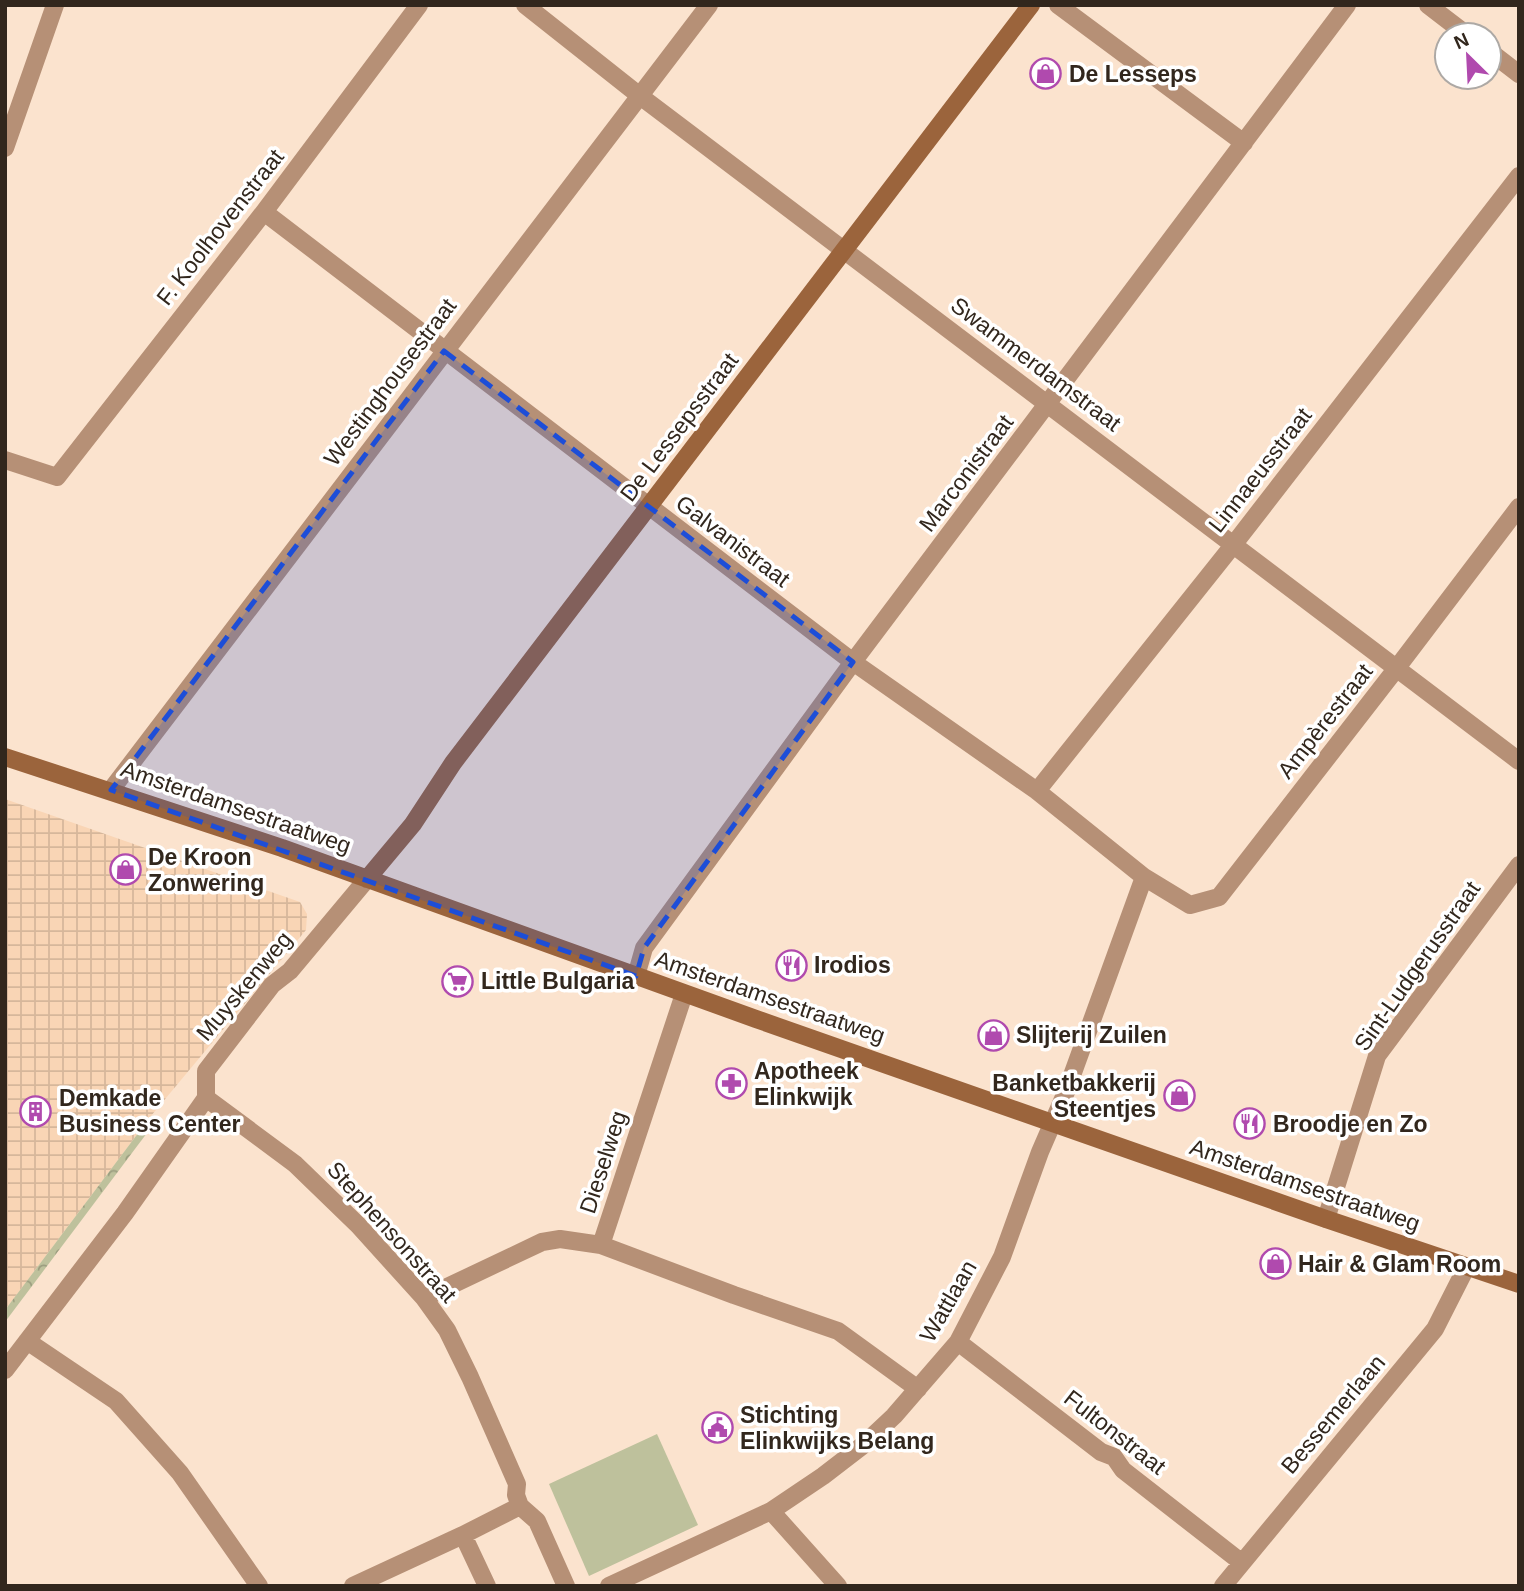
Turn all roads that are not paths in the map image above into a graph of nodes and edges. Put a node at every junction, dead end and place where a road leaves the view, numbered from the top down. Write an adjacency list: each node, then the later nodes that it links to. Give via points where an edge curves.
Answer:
1 (54, 5): 14 (street)
2 (419, 5): 16 (street, F. Koolhovenstraat)
3 (525, 5): 12 (street, Swammerdamstraat)
4 (709, 5): 12 (street, Westinghousestraat)
5 (1031, 5): 17 (main road, De Lessepsstraat)
6 (1059, 5): 13 (street)
7 (1347, 5): 13 (street, Marconistraat)
8 (1429, 5): 9 (street)
9 (1449, 21)
10 (1503, 62): 11 (street)
11 (1519, 74)
12 (640, 96): 17 (street, Swammerdamstraat); 18 (street, Westinghousestraat)
13 (1244, 143): 19 (street, Marconistraat)
14 (5, 148)
15 (1519, 176): 23 (street, Linnaeusstraat)
16 (264, 212): 18 (street, Galvanistraat); 20 (street, F. Koolhovenstraat, via 57,477)
17 (844, 250): 19 (street, Swammerdamstraat); 21 (main road, De Lessepsstraat)
18 (444, 351): 21 (street, Galvanistraat); 28 (street, Westinghousestraat)
19 (1049, 404): 23 (street, Swammerdamstraat); 24 (street, Marconistraat)
20 (5, 460)
21 (649, 507): 24 (street, Galvanistraat); 32 (main road, De Lessepsstraat)
22 (1519, 507): 25 (street, Ampèrestraat)
23 (1234, 544): 25 (street, Swammerdamstraat); 29 (street, Linnaeusstraat)
24 (853, 662): 29 (street, Galvanistraat); 33 (street, Marconistraat, via 644,948)
25 (1396, 669): 27 (street, Swammerdamstraat); 31 (street, Ampèrestraat, via 1219,897 1190,905)
26 (5, 757): 28 (main road, Amsterdamsestraatweg)
27 (1519, 761)
28 (111, 790): 32 (main road, Amsterdamsestraatweg)
29 (1037, 791): 31 (street, Galvanistraat)
30 (1519, 865): 37 (street, Sint-Ludgerusstraat, via 1377,1056)
31 (1144, 877): 36 (street, Wattlaan)
32 (368, 879): 33 (main road, Amsterdamsestraatweg); 35 (street, Muyskenweg, via 290,971 272,985 206,1071)
33 (636, 976): 34 (main road, Amsterdamsestraatweg)
34 (684, 994): 36 (main road, Amsterdamsestraatweg); 38 (street, Dieselweg)
35 (206, 1098): 41 (street, Stephensonstraat, via 295,1164); 42 (street, Muyskenweg)
36 (1052, 1122): 37 (main road, Amsterdamsestraatweg); 43 (street, Wattlaan, via 1002,1257)
37 (1325, 1219): 39 (main road, Amsterdamsestraatweg)
38 (601, 1245): 41 (street, Dieselweg, via 560,1239 542,1242); 45 (street, via 838,1331)
39 (1467, 1266): 40 (main road, Amsterdamsestraatweg); 49 (street, Bessemerlaan, via 1436,1329)
40 (1519, 1284)
41 (424, 1298): 46 (street, Stephensonstraat, via 447,1329 470,1377 517,1484)
42 (27, 1341): 44 (street, Muyskenweg); 50 (street, via 116,1401 180,1473)
43 (958, 1342): 45 (street, Wattlaan); 49 (street, Fultonstraat, via 1101,1452 1114,1457 1123,1470)
44 (5, 1370)
45 (918, 1388): 47 (street, Wattlaan, via 862,1446)
46 (520, 1506): 48 (street); 53 (street, Stephensonstraat, via 537,1521)
47 (771, 1511): 54 (street, Wattlaan); 55 (street)
48 (463, 1535): 51 (street); 52 (street)
49 (1241, 1562): 56 (street, Bessemerlaan)
50 (259, 1586)
51 (353, 1586)
52 (487, 1586)
53 (566, 1586)
54 (609, 1586)
55 (838, 1586)
56 (1223, 1586)

